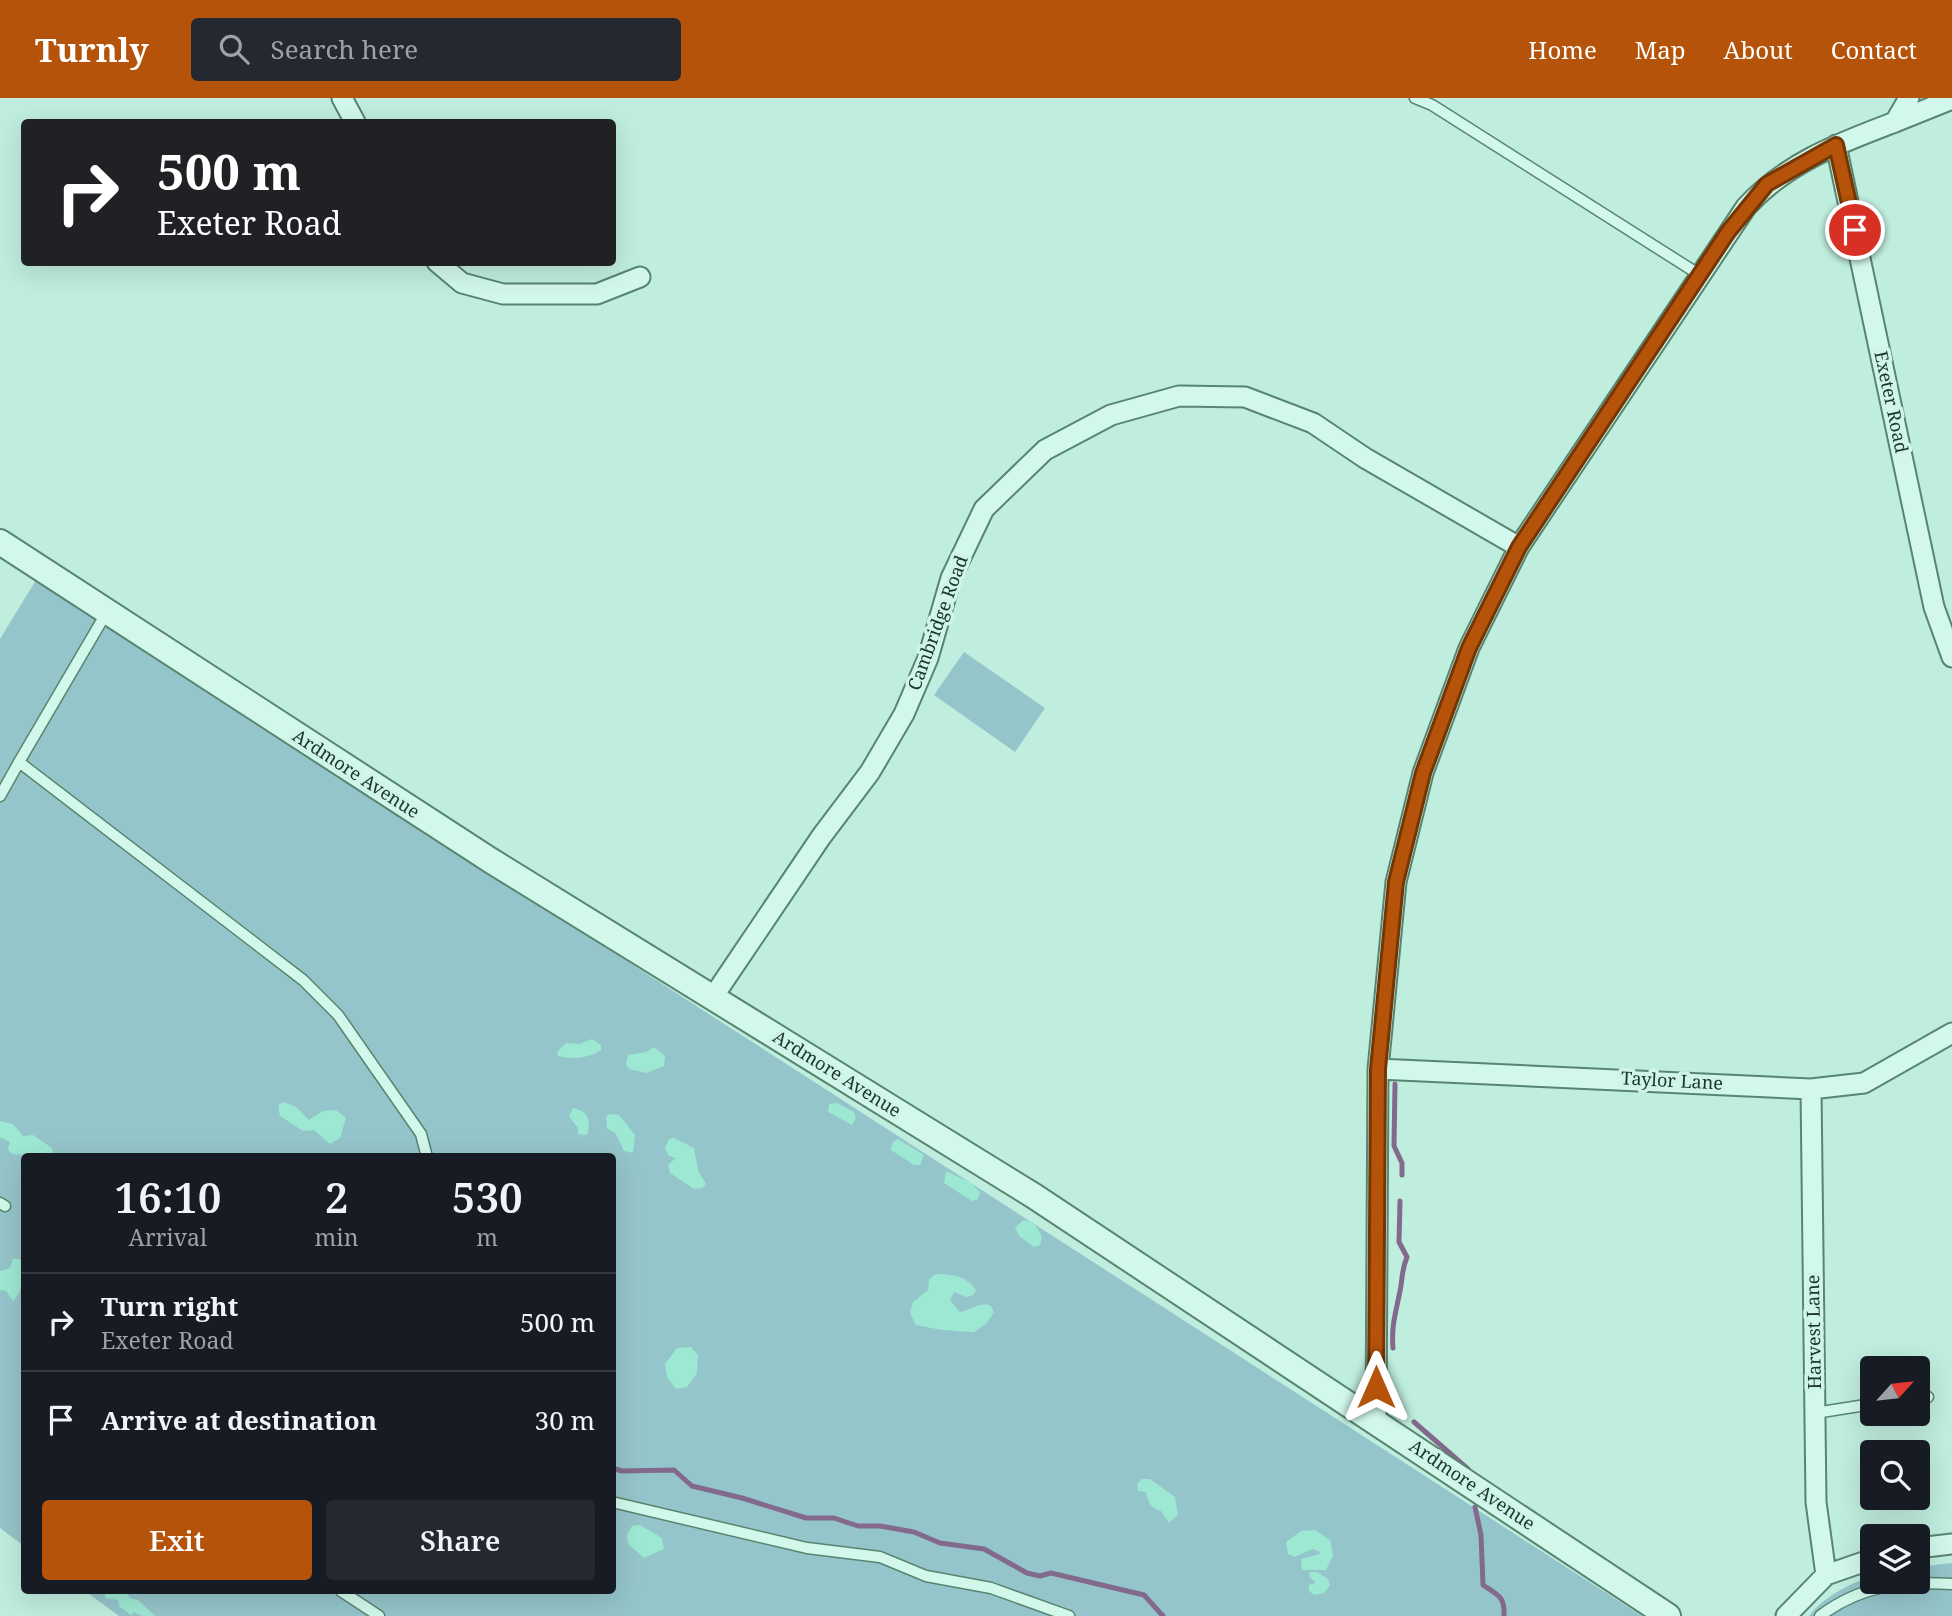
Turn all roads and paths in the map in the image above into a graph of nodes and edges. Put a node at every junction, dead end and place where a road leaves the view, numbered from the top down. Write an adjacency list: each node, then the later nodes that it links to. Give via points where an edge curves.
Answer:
1 (342, 98): 5 (street)
2 (1415, 98): 9 (lane)
3 (1909, 98): 6 (street)
4 (1952, 99): 6 (street)
5 (353, 119)
6 (1895, 122): 7 (street)
7 (1836, 145): 9 (street, via 1767,184); 14 (street, Exeter Road, via 1934,607)
8 (442, 266): 10 (street, via 462,284 503,294 597,293)
9 (1700, 275): 12 (street)
10 (640, 277)
11 (0, 542): 17 (street, Ardmore Avenue, via 355,774)
12 (1519, 547): 17 (street, Cambridge Road, via 1313,423 1245,397 1179,396 1111,415 1045,450 984,509 951,578 928,658 904,715 870,772); 19 (street, via 1469,648 1423,773 1396,882)
13 (101, 622): 15 (lane)
14 (1952, 657)
15 (19, 762): 16 (lane); 21 (lane, via 303,980 338,1015 421,1134)
16 (0, 796)
17 (713, 997): 24 (street, Ardmore Avenue, via 1034,1196)
18 (1952, 1032): 20 (street, Taylor Lane, via 1864,1083)
19 (1378, 1069): 20 (street, Taylor Lane); 24 (street)
20 (1811, 1089): 23 (street, Harvest Lane)
21 (426, 1153)
22 (1860, 1406): 23 (lane)
23 (1815, 1413): 29 (street, Harvest Lane, via 1816,1502)
24 (1376, 1421): 34 (street, Ardmore Avenue)
25 (616, 1503): 33 (lane, via 807,1548 880,1557 926,1576 990,1588)
26 (1952, 1545): 27 (street)
27 (1930, 1547)
28 (1860, 1563): 29 (street)
29 (1826, 1575): 35 (street)
30 (1952, 1584): 36 (lane, via 1881,1587 1847,1597)
31 (346, 1594): 32 (lane)
32 (379, 1616)
33 (1069, 1616)
34 (1668, 1616)
35 (1786, 1616)
36 (1821, 1616)

